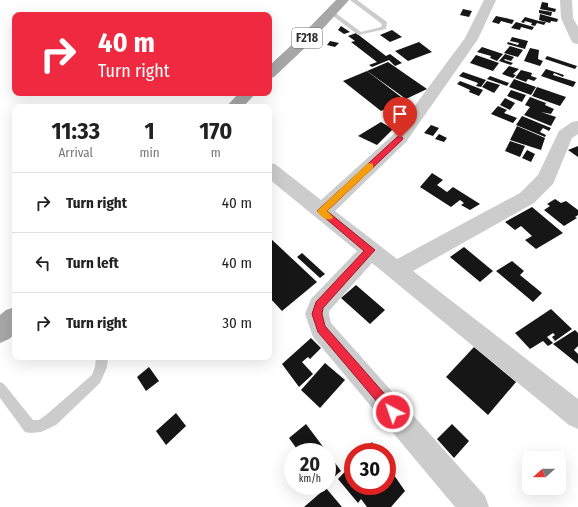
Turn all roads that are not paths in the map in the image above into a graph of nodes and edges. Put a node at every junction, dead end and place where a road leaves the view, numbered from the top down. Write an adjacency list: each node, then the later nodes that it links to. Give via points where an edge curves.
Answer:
1 (343, 0): 5 (main road, F218)
2 (353, 0): 5 (lane, via 385,23 384,28 360,34)
3 (490, 0): 12 (street, via 471,39 400,138)
4 (570, 2): 6 (street, via 567,18)
5 (331, 12): 7 (main road, F218)
6 (578, 40)
7 (272, 71)
8 (245, 96): 9 (main road)
9 (237, 104)
10 (578, 126): 14 (street, via 565,135 546,179 527,198)
11 (272, 171): 12 (street)
12 (322, 211): 13 (street)
13 (370, 250): 14 (street); 20 (street, via 319,306 317,314 321,329)
14 (395, 270): 19 (street)
15 (12, 321): 16 (main road)
16 (0, 331)
17 (102, 360): 18 (lane, via 96,379 41,426 30,427)
18 (0, 388)
19 (578, 416)
20 (474, 507)

